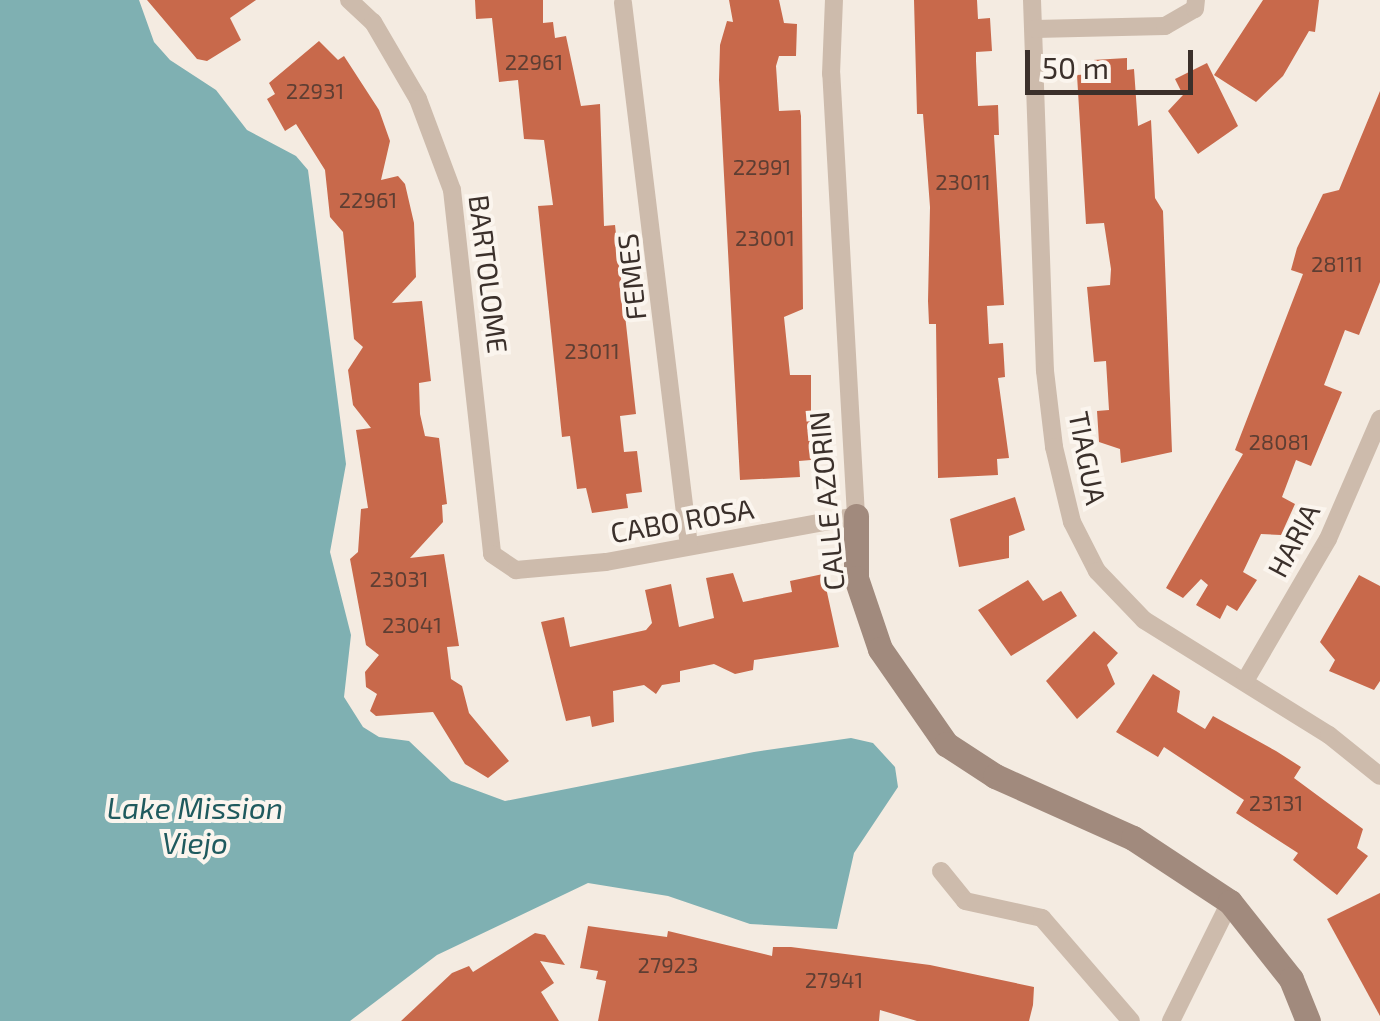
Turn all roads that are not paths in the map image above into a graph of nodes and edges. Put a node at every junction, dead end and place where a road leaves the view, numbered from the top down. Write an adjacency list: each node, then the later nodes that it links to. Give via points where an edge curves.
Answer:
1 (349, 0): 10 (street, BARTOLOME, via 373,22 418,99 452,190 492,554)
2 (834, 0): 8 (street, CALLE AZORIN, via 832,74)
3 (1032, 0): 6 (street, TIAGUA)
4 (1196, 0): 6 (street, via 1196,9 1166,26)
5 (623, 4): 9 (street, FEMES)
6 (1035, 28): 11 (street, TIAGUA, via 1046,370 1054,447 1072,522 1098,571 1144,620)
7 (1380, 419): 11 (street, HARIA, via 1328,539)
8 (856, 516): 9 (street, CABO ROSA); 14 (street, CALLE AZORIN, via 856,578 880,649 946,744 994,776 1133,838)
9 (688, 546): 10 (street, CABO ROSA)
10 (516, 570)
11 (1246, 681): 12 (street, TIAGUA)
12 (1380, 776)
13 (941, 872): 15 (street, via 965,901 1042,918)
14 (1230, 902): 16 (street); 17 (street, CALLE AZORIN, via 1290,978)
15 (1131, 1021)
16 (1170, 1021)
17 (1308, 1021)

